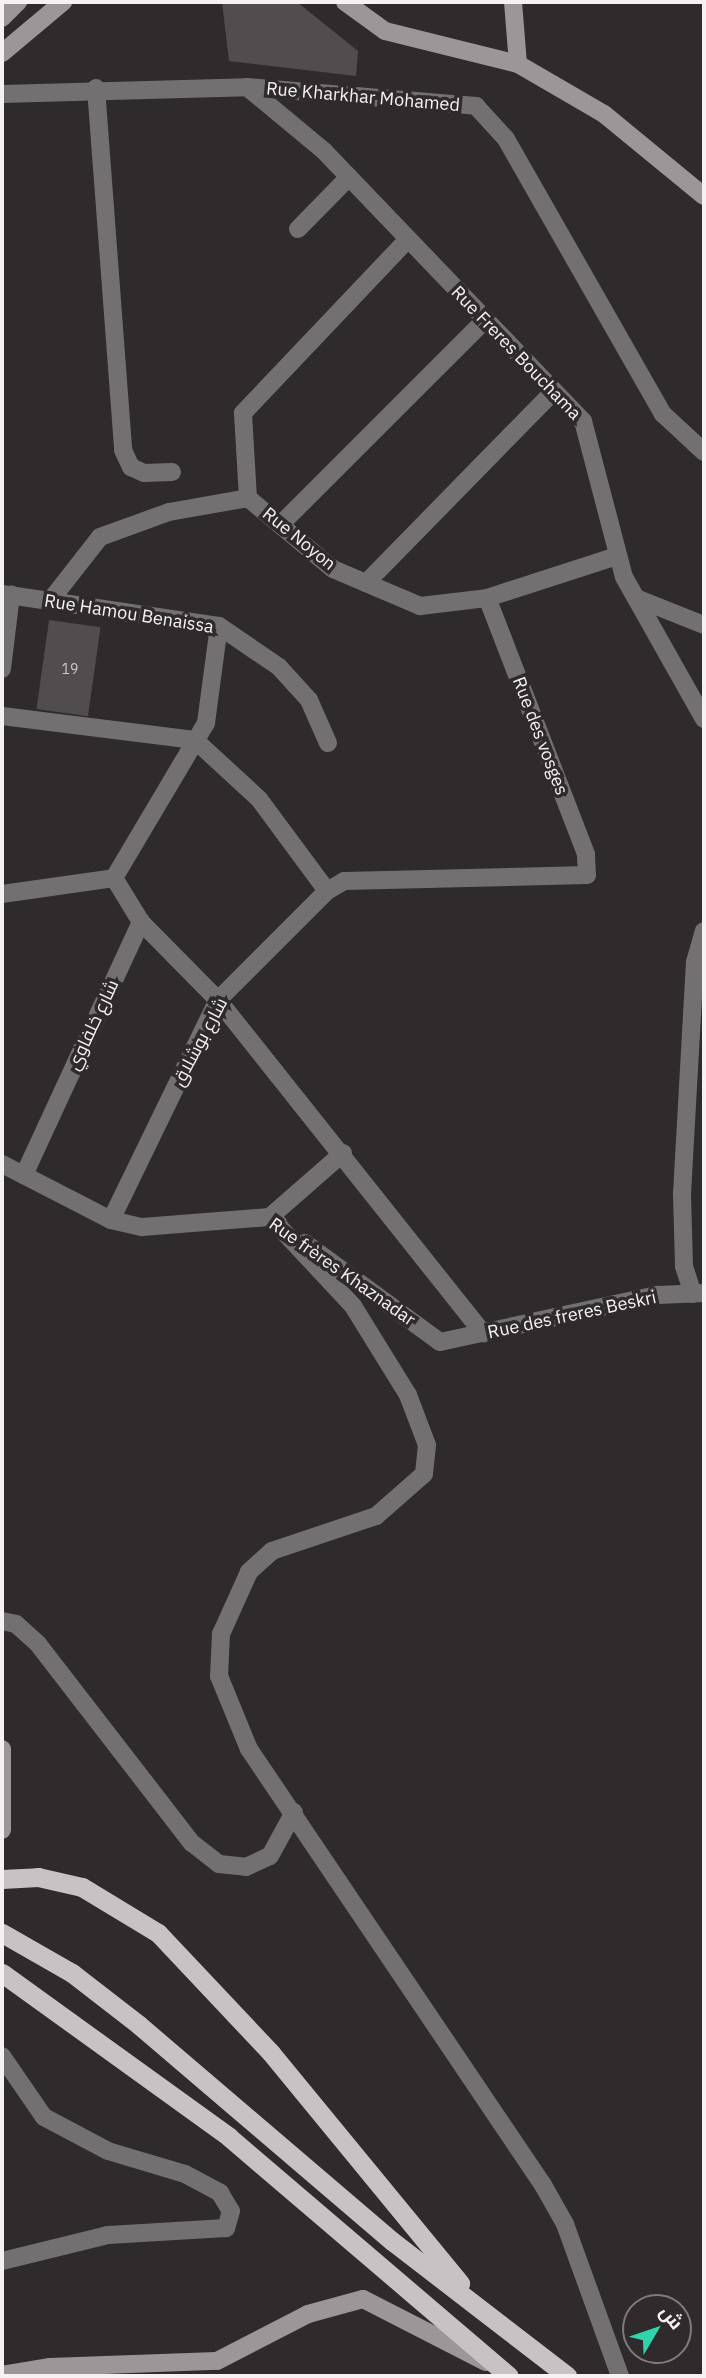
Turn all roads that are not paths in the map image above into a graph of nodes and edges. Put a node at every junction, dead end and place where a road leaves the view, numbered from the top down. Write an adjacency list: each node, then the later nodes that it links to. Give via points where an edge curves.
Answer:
1 (18, 2): 5 (main road)
2 (62, 2): 6 (main road)
3 (345, 2): 7 (main road, via 385,31)
4 (513, 2): 7 (main road)
5 (2, 18)
6 (2, 53)
7 (518, 64): 12 (main road, via 604,114)
8 (247, 86): 9 (street, Rue Kharkhar Mohamed); 11 (street, Rue Freres Bouchama); 17 (street, Rue Kharkhar Mohamed, via 475,106 506,139 663,414)
9 (96, 88): 10 (street, Rue Kharkhar Mohamed); 18 (street, via 123,450 131,467 144,473)
10 (2, 94)
11 (349, 177): 13 (street); 14 (street, Rue Freres Bouchama)
12 (704, 196)
13 (298, 229)
14 (407, 240): 15 (street, Rue Freres Bouchama); 19 (street, via 243,413)
15 (484, 321): 16 (street, Rue Freres Bouchama); 20 (street)
16 (553, 392): 21 (street, Rue Freres Bouchama, via 583,421 607,496); 22 (street)
17 (704, 452)
18 (172, 472)
19 (248, 498): 20 (street, Rue Noyon); 26 (street, Rue Noyon, via 169,512 100,537)
20 (281, 525): 22 (street, Rue Noyon, via 333,569)
21 (617, 556): 24 (street, Rue Noyon); 25 (street, Rue Freres Bouchama)
22 (366, 583): 24 (street, Rue Noyon, via 420,606)
23 (6, 594): 26 (street, Rue Hamou Benaissa); 29 (street)
24 (487, 598): 35 (street, Rue des vosges, via 586,854 587,876 344,881)
25 (636, 598): 27 (street); 31 (street, Rue Freres Bouchama)
26 (50, 601): 28 (street, Rue Hamou Benaissa)
27 (704, 625)
28 (219, 626): 32 (street, via 206,723); 33 (street, Rue Hamou Benaissa, via 279,667 309,700)
29 (2, 669)
30 (2, 716): 32 (street)
31 (704, 719)
32 (195, 740): 34 (street); 35 (street, via 259,799)
33 (328, 743)
34 (114, 878): 36 (street); 37 (street)
35 (327, 891): 39 (street, شارع بوشلاق)
36 (2, 894)
37 (141, 922): 39 (street); 42 (street, شارع خلفاوي)
38 (704, 930): 45 (street, via 695,962 682,1194 684,1266)
39 (218, 1000): 40 (street); 44 (street, شارع بوشلاق)
40 (343, 1153): 43 (street); 46 (street)
41 (2, 1164): 42 (street, Rue frères Khaznadar)
42 (24, 1175): 44 (street, Rue frères Khaznadar)
43 (270, 1217): 44 (street, Rue frères Khaznadar, via 142,1227); 47 (street, Rue frères Khaznadar); 50 (street, via 353,1306 408,1395 427,1445 424,1474 406,1496 376,1516 272,1550 233,1600 221,1634 219,1676 229,1713)
44 (111, 1220)
45 (698, 1294): 46 (street, Rue des freres Beskri, via 658,1295)
46 (483, 1333): 47 (street, Rue des freres Beskri)
47 (440, 1342)
48 (2, 1621): 50 (street, via 16,1624 38,1644 192,1843 219,1864 246,1867 270,1856)
49 (2, 1749): 51 (main road)
50 (294, 1812): 61 (street, via 543,2185 565,2224)
51 (2, 1830)
52 (2, 1879): 57 (highway, via 38,1877 82,1887 158,1933 271,2053)
53 (2, 1933): 57 (highway, via 22,1942 139,2025)
54 (3, 1974): 58 (highway, via 229,2137)
55 (2, 2056): 56 (street, via 44,2117 108,2151 185,2174 220,2193 231,2211 226,2228 108,2235)
56 (2, 2261)
57 (483, 2311): 60 (highway)
58 (505, 2373): 59 (main road, via 363,2299 308,2314 252,2348 217,2361 50,2367)
59 (2, 2375)
60 (567, 2376)
61 (620, 2376)

